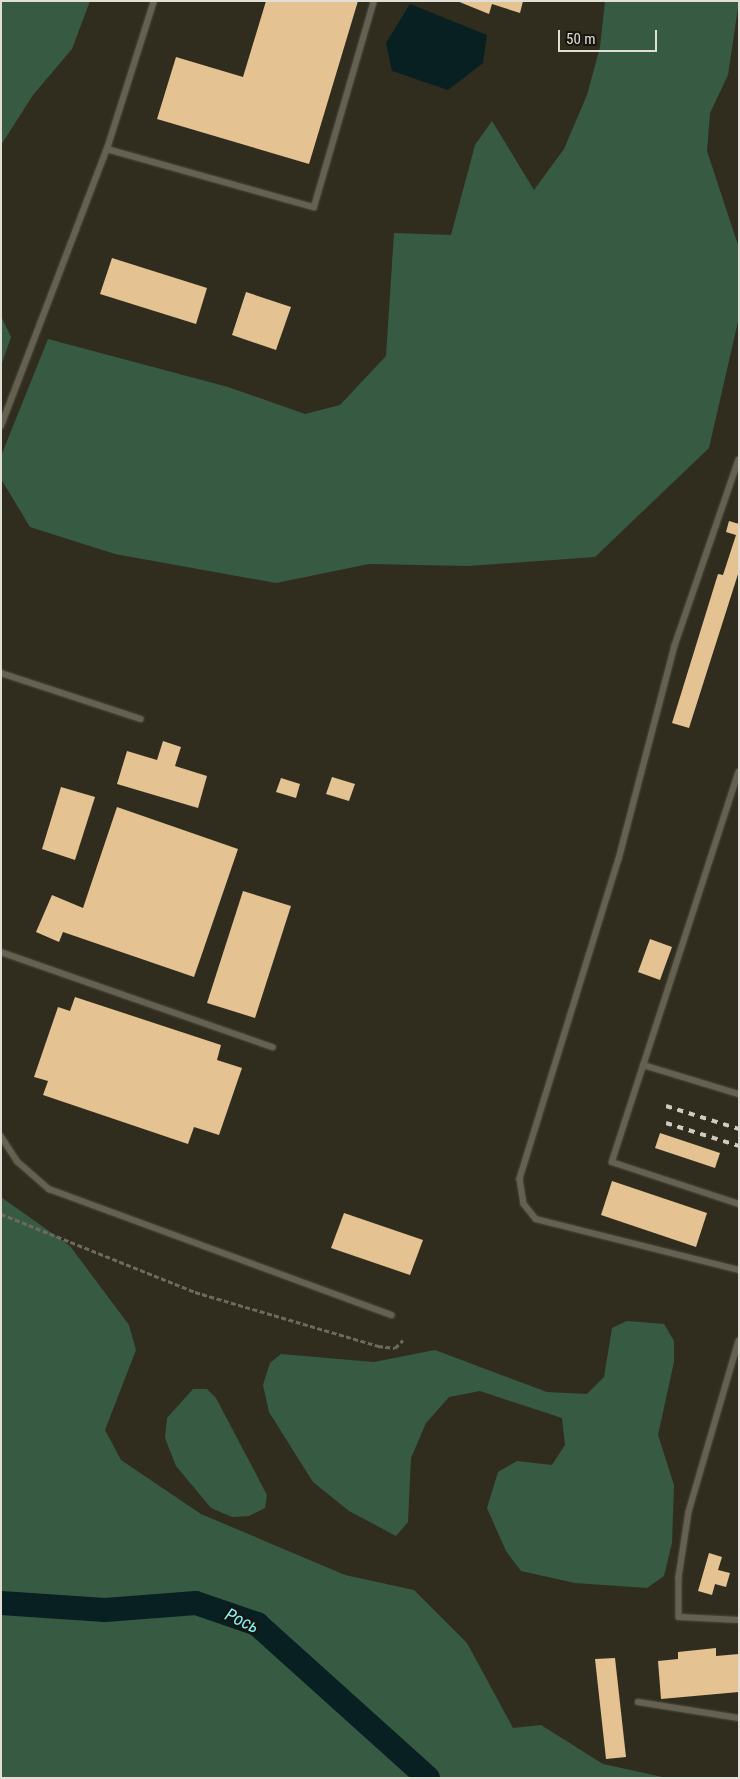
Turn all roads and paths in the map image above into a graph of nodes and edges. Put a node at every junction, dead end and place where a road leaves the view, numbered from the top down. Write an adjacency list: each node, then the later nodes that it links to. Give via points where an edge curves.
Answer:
1 (154, 1): 3 (lane)
2 (374, 1): 3 (lane, via 314,207)
3 (107, 149): 4 (lane)
4 (1, 426)
5 (739, 460): 16 (lane, via 675,646 619,859 520,1179 524,1204 536,1219)
6 (1, 673): 7 (lane)
7 (141, 719)
8 (739, 772): 11 (lane)
9 (1, 952): 10 (lane)
10 (273, 1047)
11 (644, 1065): 12 (lane); 14 (lane, via 612,1162)
12 (739, 1094)
13 (1, 1136): 17 (lane, via 17,1161 49,1189)
14 (739, 1204)
15 (1, 1214): 18 (path, via 195,1292 378,1346 395,1348)
16 (739, 1270)
17 (392, 1316)
18 (403, 1340)
19 (739, 1342): 20 (lane, via 689,1512 679,1577 679,1617)
20 (739, 1620)
21 (638, 1702): 22 (lane)
22 (739, 1718)

